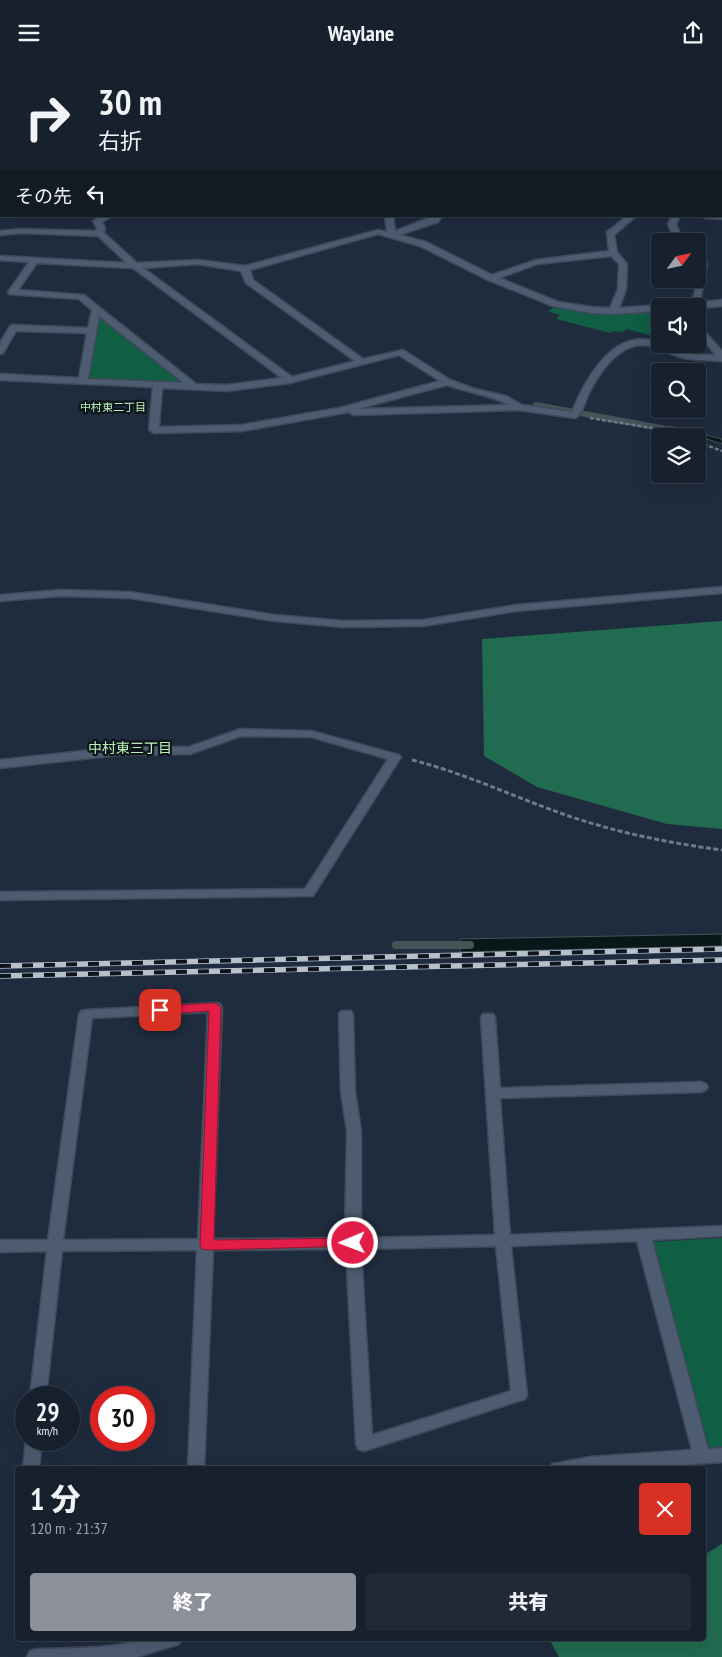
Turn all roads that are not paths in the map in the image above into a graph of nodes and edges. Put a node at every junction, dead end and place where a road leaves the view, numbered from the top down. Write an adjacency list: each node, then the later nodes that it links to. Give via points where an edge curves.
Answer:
1 (106, 217): 8 (street, via 97,221)
2 (389, 217): 9 (street)
3 (437, 217): 9 (street)
4 (631, 217): 10 (street, via 610,234)
5 (676, 217): 7 (street, via 672,224)
6 (0, 233): 8 (street)
7 (676, 233)
8 (100, 234): 13 (street)
9 (390, 235): 14 (street, via 378,232); 15 (street, via 423,244)
10 (612, 253): 15 (street, via 536,262); 20 (street, via 623,264 622,289)
11 (0, 258): 12 (street)
12 (35, 260): 13 (street); 18 (street, via 12,292 81,297)
13 (135, 266): 14 (street, via 198,262); 27 (street)
14 (245, 269): 25 (street, via 249,281)
15 (491, 278): 20 (street, via 556,305)
16 (722, 303): 17 (street)
17 (706, 305)
18 (96, 309): 21 (street); 31 (street)
19 (651, 309): 20 (street)
20 (614, 311)
21 (92, 331): 23 (street, via 13,328); 28 (street)
22 (706, 338): 24 (street)
23 (0, 351)
24 (722, 357): 32 (street, via 684,355 644,342 628,344 610,358 584,391 575,415)
25 (362, 362): 27 (street); 29 (street, via 400,352)
26 (0, 377): 28 (street)
27 (290, 380): 31 (street, via 227,387)
28 (83, 382): 30 (street)
29 (447, 382): 32 (street, via 503,398); 33 (street)
30 (158, 386): 31 (street); 33 (street, via 154,429 242,428)
31 (193, 386)
32 (520, 407): 33 (street)
33 (340, 411)
34 (722, 590): 35 (street, via 516,608 424,623 343,624 275,618 130,595 61,593)
35 (0, 598)
36 (0, 763): 37 (street, via 119,751 190,750 240,731 311,734 395,757 309,893)
37 (0, 896)
38 (346, 1014): 45 (street, via 348,1092 354,1131)
39 (488, 1017): 41 (street)
40 (701, 1087): 41 (street)
41 (493, 1093): 44 (street)
42 (722, 1231): 43 (street)
43 (643, 1236): 44 (street); 52 (street)
44 (503, 1240): 45 (street); 45 (street, via 519,1395 364,1444)
45 (353, 1243): 47 (street)
46 (55, 1245): 47 (street); 47 (street, via 86,1014 215,1007); 48 (street); 49 (street)
47 (207, 1245): 54 (street)
48 (0, 1246)
49 (39, 1386)
50 (32, 1451): 53 (street)
51 (722, 1455): 52 (street)
52 (702, 1457): 55 (street)
53 (30, 1466)
54 (196, 1466)
55 (577, 1466)
56 (166, 1641): 57 (street, via 134,1650)
57 (36, 1657)

